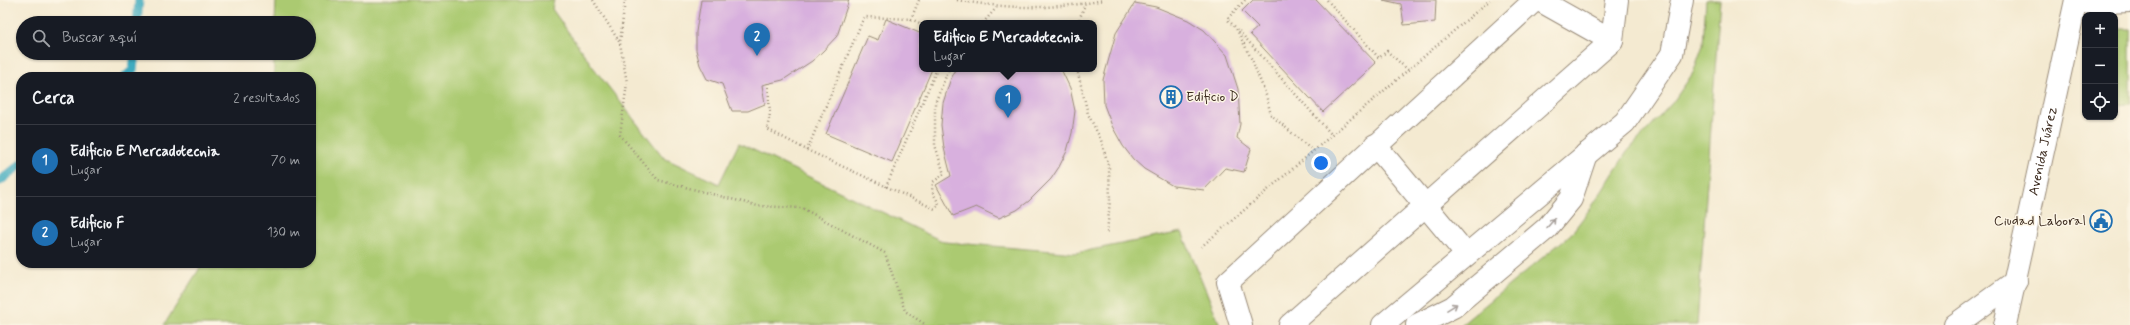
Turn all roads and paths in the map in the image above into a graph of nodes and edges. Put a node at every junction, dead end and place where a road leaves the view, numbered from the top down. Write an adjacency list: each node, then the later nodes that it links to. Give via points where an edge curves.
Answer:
1 (593, 0): 23 (path)
2 (625, 0): 23 (path)
3 (918, 0): 17 (path)
4 (957, 0): 16 (path)
5 (1104, 0): 15 (path)
6 (1245, 0): 21 (path, via 1227,19)
7 (1326, 0): 24 (path, via 1379,58 1387,51)
8 (1490, 0): 24 (path)
9 (1536, 0): 30 (street)
10 (1539, 0): 22 (street)
11 (1617, 0): 22 (street)
12 (1682, 0): 33 (street, via 1672,54 1624,122)
13 (2076, 1): 14 (street); 39 (street, Avenida Juárez)
14 (2130, 1)
15 (1085, 4): 16 (path); 19 (path)
16 (997, 7): 18 (path)
17 (911, 19): 20 (path); 31 (path, via 864,17)
18 (986, 20)
19 (1079, 20)
20 (919, 23)
21 (1236, 28): 29 (path); 32 (path, via 1255,67 1271,114)
22 (1612, 41): 35 (street)
23 (620, 43): 40 (path, via 627,83 620,135 658,180 758,206 802,208 852,234 885,253 905,311)
24 (1408, 70): 29 (path)
25 (936, 72): 34 (path)
26 (948, 72): 34 (path, via 935,103 935,145 944,174 933,182 932,191 939,204 935,209)
27 (1077, 72): 36 (path, via 1088,114 1101,140 1109,168)
28 (768, 83): 31 (path, via 770,114 767,129)
29 (1332, 135): 32 (path)
30 (1376, 145): 35 (street); 41 (street, via 1228,282)
31 (807, 150): 34 (path)
32 (1313, 151): 37 (path)
33 (1586, 154): 38 (street); 44 (street, one-way to 33, via 1453,307 1546,228 1571,199)
34 (886, 187)
35 (1426, 205): 38 (street); 42 (street)
36 (1107, 233)
37 (1201, 247)
38 (1466, 254): 43 (street)
39 (2016, 281): 45 (street); 46 (street, Avenida Juárez)
40 (926, 325)
41 (1241, 325)
42 (1290, 325)
43 (1383, 325)
44 (1417, 325)
45 (1955, 325)
46 (2005, 325)

